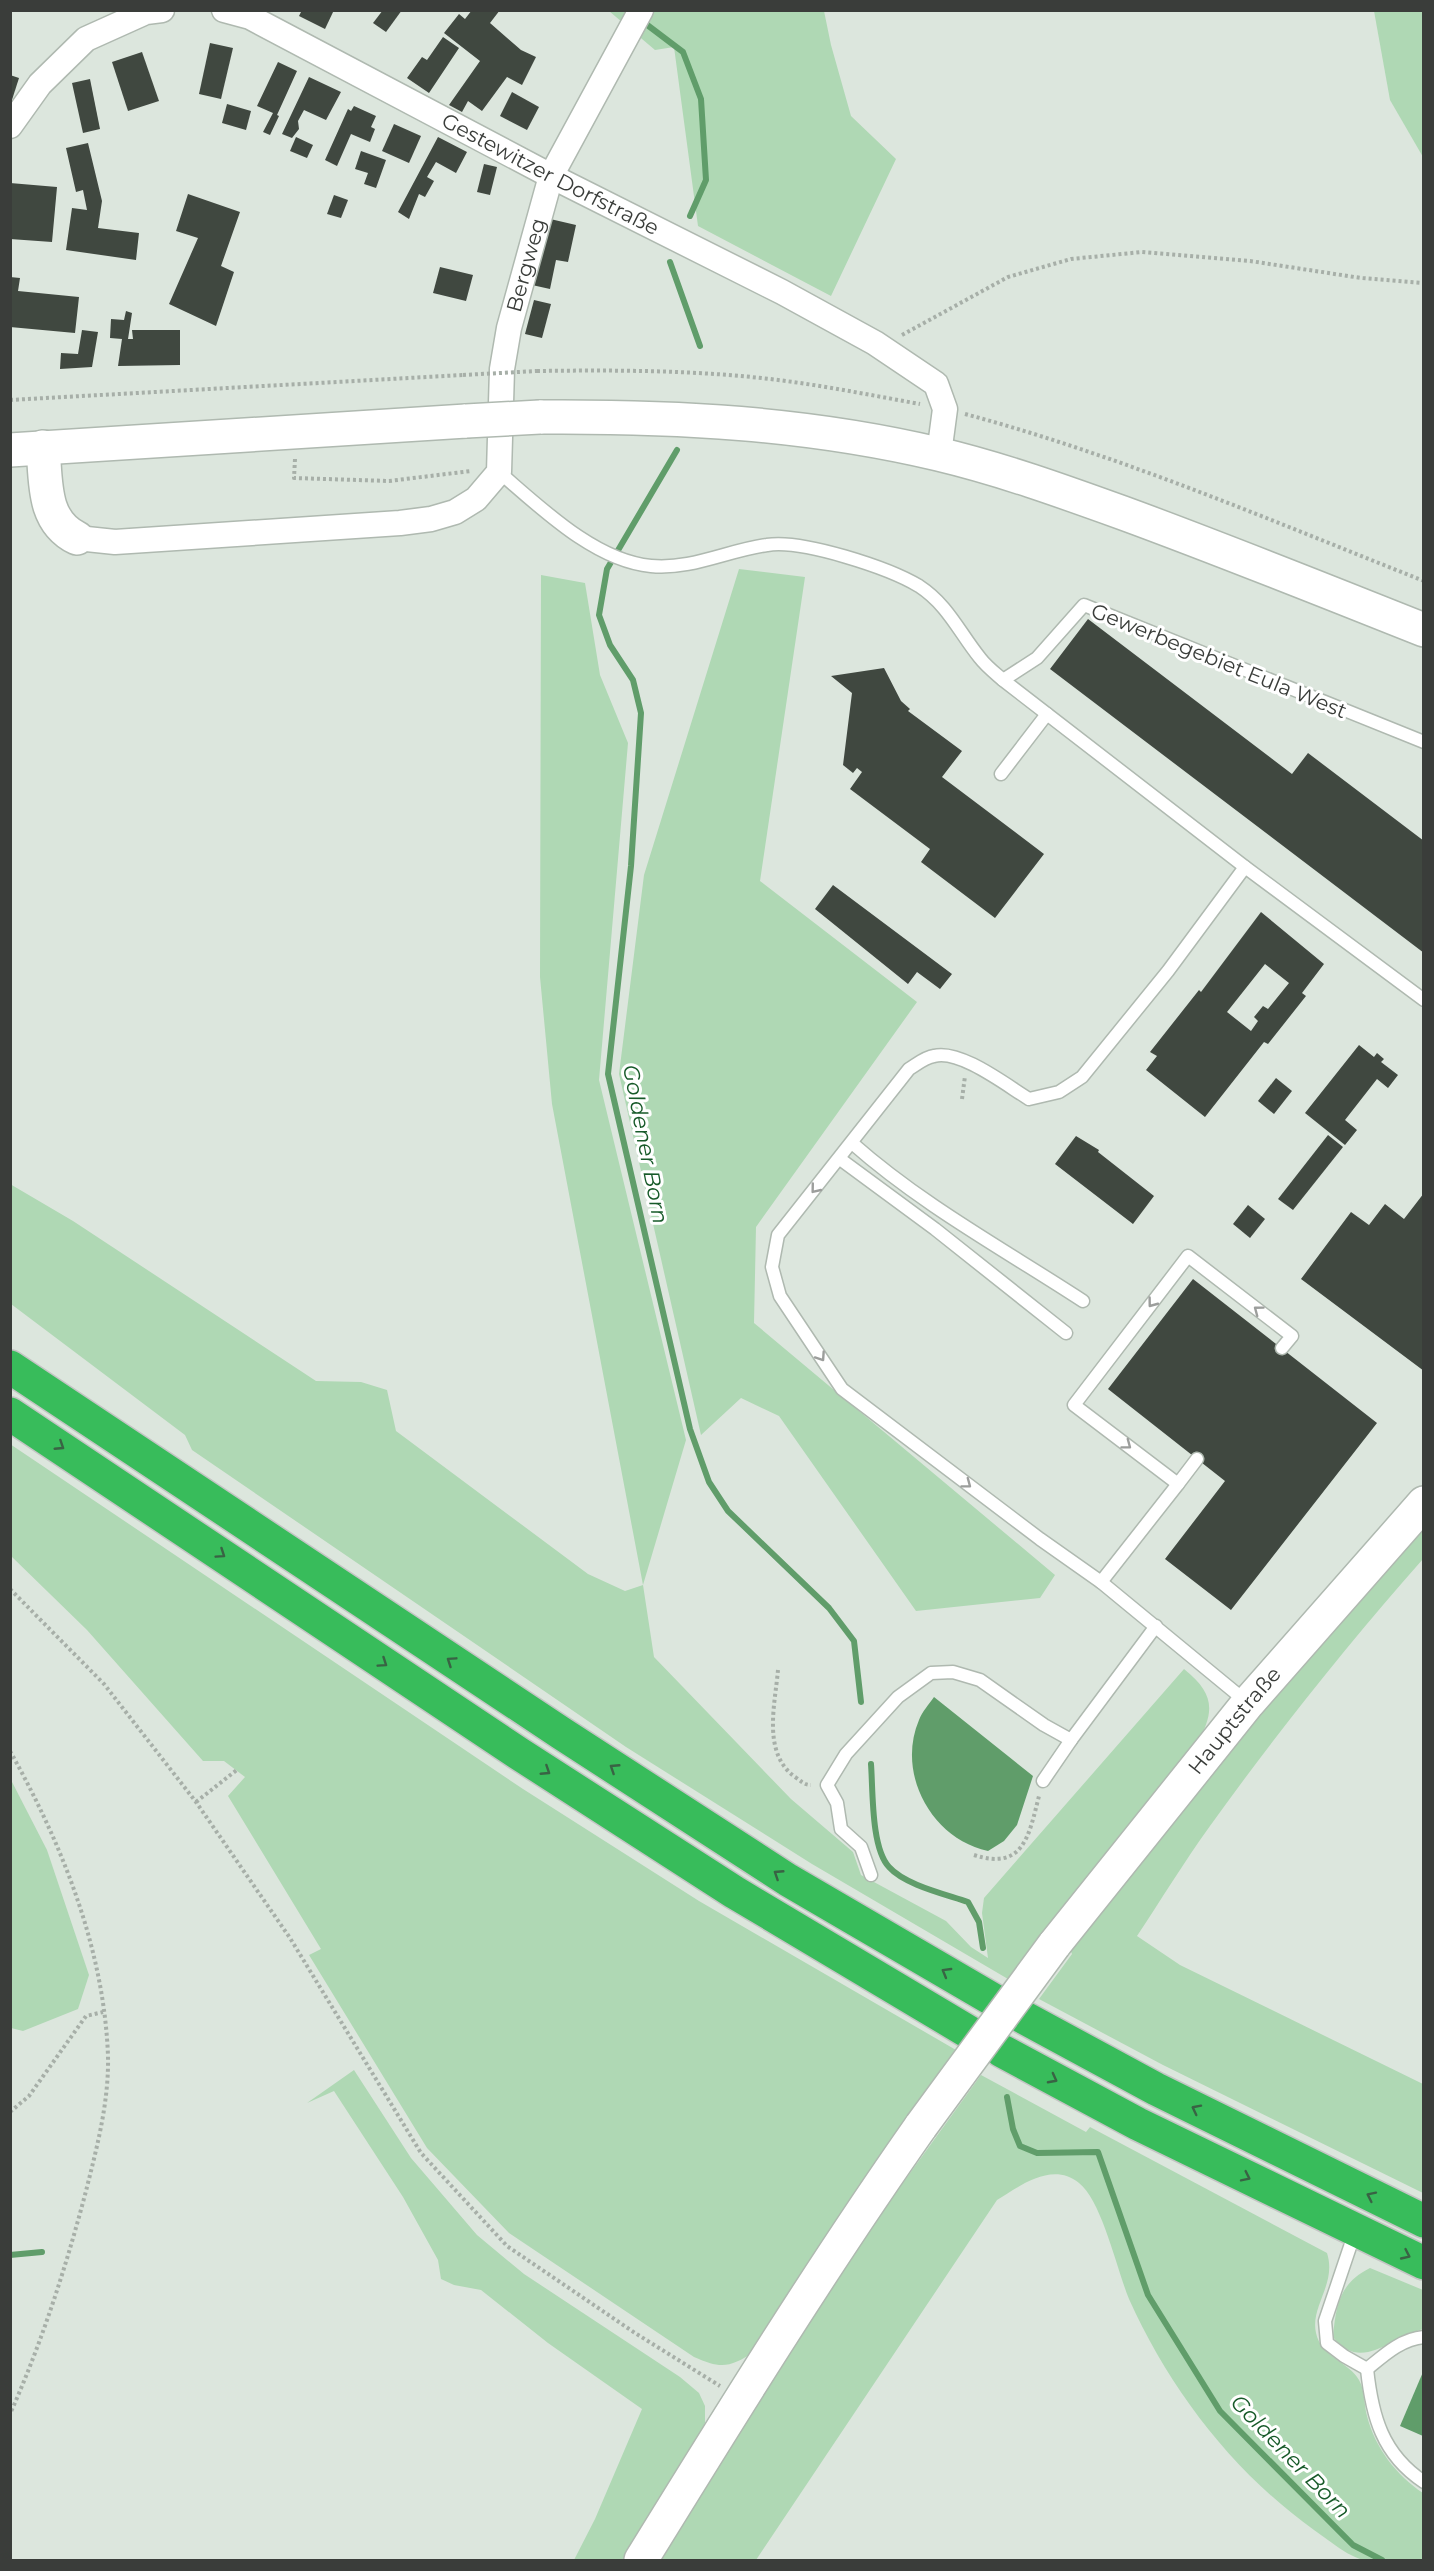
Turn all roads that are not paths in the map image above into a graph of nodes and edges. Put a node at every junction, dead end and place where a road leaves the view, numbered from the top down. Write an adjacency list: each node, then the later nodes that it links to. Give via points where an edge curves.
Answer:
1 (162, 10): 4 (street, via 146,12 86,39 40,84)
2 (224, 10): 5 (street, Gestewitzer Dorfstraße, via 250,17)
3 (637, 19): 5 (street, Bergweg)
4 (10, 126)
5 (551, 177): 8 (street, Gestewitzer Dorfstraße, via 782,292 875,344 936,384 945,409); 9 (street, Bergweg, via 509,328)
6 (43, 447): 7 (main road); 8 (main road, bridge, via 540,417 698,419 849,436); 10 (main road, via 52,514 64,532)
7 (10, 450)
8 (939, 454): 11 (main road, via 1073,495)
9 (490, 471): 10 (street, via 476,499 455,512 431,519 115,542); 12 (lane, via 557,522 622,560 678,566 768,544 795,545 864,563 936,598 980,659)
10 (77, 538)
11 (1424, 630)
12 (1003, 680): 13 (lane); 14 (lane, Gewerbegebiet Eula West, via 1037,658 1084,605)
13 (1047, 714): 15 (lane); 16 (lane)
14 (1424, 742)
15 (1000, 774)
16 (1245, 867): 17 (lane); 18 (lane, via 1082,1077 1059,1092 1029,1099 952,1055 933,1056 909,1069)
17 (1424, 1000)
18 (852, 1143): 19 (lane); 20 (lane, via 879,1168 938,1210)
19 (840, 1159): 21 (lane); 28 (lane, one-way to 28, via 778,1235 772,1267 780,1296 842,1389)
20 (1083, 1301)
21 (1066, 1333)
22 (1282, 1348): 26 (lane, one-way to 26, via 1292,1336 1188,1256 1074,1405)
23 (10, 1367): 36 (highway, one-way to 23, via 1156,2089 1010,2009 759,1861)
24 (10, 1414): 34 (highway, one-way to 34, via 734,1892)
25 (1197, 1459): 26 (lane)
26 (1178, 1484): 28 (lane)
27 (1424, 1503): 30 (main road, Hauptstraße)
28 (1101, 1582): 29 (lane)
29 (1156, 1626): 30 (lane); 31 (lane)
30 (1248, 1703): 42 (main road, Hauptstraße, bridge, via 1054,1945 921,2126 740,2399)
31 (1071, 1740): 32 (lane); 33 (lane, via 980,1680 953,1672 931,1673 898,1697 846,1754 827,1785 837,1803 841,1829 861,1848)
32 (1043, 1780)
33 (871, 1875)
34 (972, 2034)
35 (1002, 2051): 37 (highway, one-way to 37)
36 (1424, 2221)
37 (1355, 2232): 38 (highway, one-way to 38); 40 (lane, via 1325,2321 1328,2343)
38 (1424, 2263)
39 (1424, 2337): 40 (lane, via 1413,2338 1391,2350)
40 (1367, 2369): 41 (lane, via 1371,2406 1383,2437 1410,2473)
41 (1424, 2482)
42 (641, 2560)

